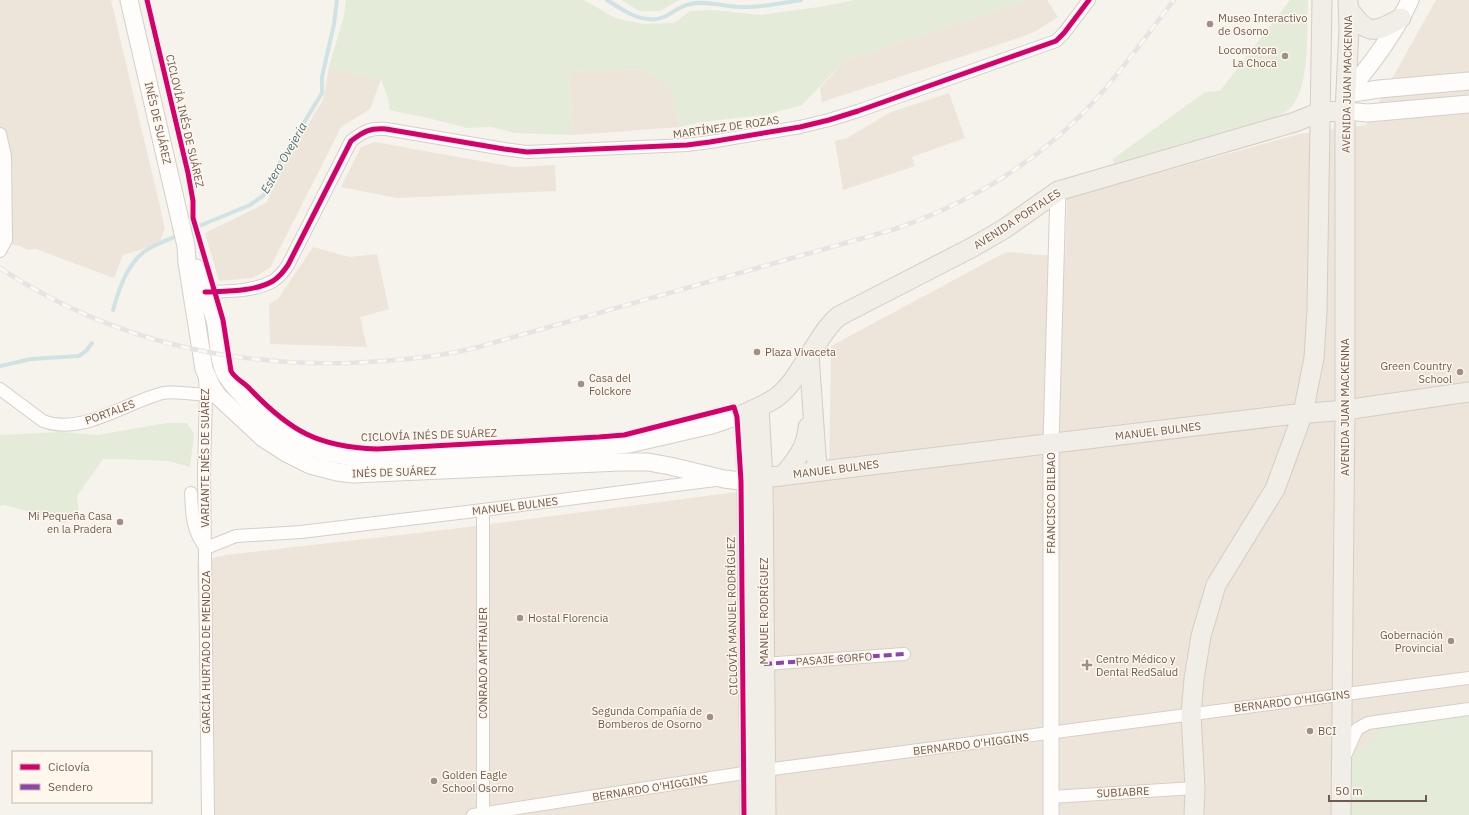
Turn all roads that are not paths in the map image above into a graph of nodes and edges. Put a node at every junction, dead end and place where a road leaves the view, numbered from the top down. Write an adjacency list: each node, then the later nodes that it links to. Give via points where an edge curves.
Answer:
1 (129, 0): 13 (main road, INÉS DE SUÁREZ)
2 (1089, 0): 15 (street, MARTÍNEZ DE ROZAS, via 1056,41 858,111 800,127 680,145 527,152 375,128 351,140 282,273 273,281 258,287)
3 (1322, 0): 10 (main road)
4 (1410, 0): 6 (main road)
5 (1348, 4): 6 (main road, via 1361,25 1375,30); 8 (main road, AVENIDA JUAN MACKENNA)
6 (1401, 18): 8 (main road)
7 (1469, 81): 8 (main road, AVENIDA PORTALES, via 1379,89)
8 (1346, 103): 9 (main road, AVENIDA PORTALES, via 1368,113); 10 (main road, AVENIDA PORTALES); 22 (main road, AVENIDA JUAN MACKENNA)
9 (1469, 104)
10 (1320, 112): 12 (main road, AVENIDA PORTALES, via 1295,122); 24 (main road, via 1316,335)
11 (0, 134): 14 (street, via 5,156 6,240)
12 (1058, 191): 16 (main road, AVENIDA PORTALES, via 1004,229 839,316 828,326); 26 (street, FRANCISCO BILBAO)
13 (186, 246): 15 (main road, INÉS DE SUÁREZ); 17 (main road, INÉS DE SUÁREZ)
14 (0, 251)
15 (205, 292): 27 (main road, INÉS DE SUÁREZ, via 215,321 226,375 274,426 309,447 334,455)
16 (809, 355): 19 (main road, AVENIDA PORTALES); 28 (main road)
17 (204, 368): 21 (street, VARIANTE INÉS DE SUÁREZ); 27 (main road, INÉS DE SUÁREZ, via 218,396 248,426 275,447 299,461 323,469 352,474)
18 (0, 389): 21 (street, PORTALES, via 43,421 71,424 85,423 165,392)
19 (784, 391): 23 (main road, AVENIDA PORTALES); 29 (main road, via 795,389 803,394 808,424 804,447)
20 (1469, 392): 22 (main road, MANUEL BULNES)
21 (206, 395): 34 (street, VARIANTE INÉS DE SUÁREZ)
22 (1345, 410): 24 (main road, MANUEL BULNES); 38 (main road, AVENIDA JUAN MACKENNA)
23 (752, 411): 25 (main road, AVENIDA PORTALES); 31 (main road, MANUEL RODRÍGUEZ)
24 (1303, 413): 26 (main road, MANUEL BULNES); 40 (main road, via 1275,490 1216,585 1201,636)
25 (712, 425): 27 (main road, INÉS DE SUÁREZ, via 629,444)
26 (1051, 444): 28 (main road, MANUEL BULNES); 41 (street, FRANCISCO BILBAO)
27 (439, 463): 30 (main road, INÉS DE SUÁREZ, via 648,462)
28 (818, 471): 29 (main road, MANUEL BULNES)
29 (783, 476): 31 (main road, MANUEL BULNES)
30 (724, 478): 31 (main road, MANUEL BULNES, via 741,481); 33 (street, MANUEL BULNES)
31 (755, 479): 36 (main road, MANUEL RODRÍGUEZ); 43 (main road, MANUEL RODRÍGUEZ)
32 (191, 493): 34 (street, via 194,528)
33 (483, 510): 34 (street, MANUEL BULNES, via 301,532 236,536); 47 (street, CONRADO AMTHAUER)
34 (206, 548): 46 (street, GARCÍA HURTADO DE MENDOZA)
35 (904, 654): 36 (street, PASAJE CORFO)
36 (764, 664): 43 (main road, MANUEL RODRÍGUEZ)
37 (1469, 678): 38 (street, BERNARDO O'HIGGINS)
38 (1342, 695): 40 (street, BERNARDO O'HIGGINS); 42 (main road, AVENIDA JUAN MACKENNA)
39 (1469, 708): 42 (street, via 1368,723 1357,729)
40 (1191, 714): 41 (street, BERNARDO O'HIGGINS); 44 (main road)
41 (1051, 733): 43 (street, BERNARDO O'HIGGINS); 45 (street, FRANCISCO BILBAO)
42 (1342, 763): 52 (main road, AVENIDA JUAN MACKENNA)
43 (758, 772): 47 (street, BERNARDO O'HIGGINS); 48 (main road, MANUEL RODRÍGUEZ); 49 (main road, MANUEL RODRÍGUEZ)
44 (1195, 788): 45 (street, SUBIABRE); 51 (main road)
45 (1051, 797): 50 (street, FRANCISCO BILBAO)
46 (208, 815)
47 (480, 815)
48 (750, 815)
49 (766, 815)
50 (1051, 815)
51 (1194, 815)
52 (1341, 815)

